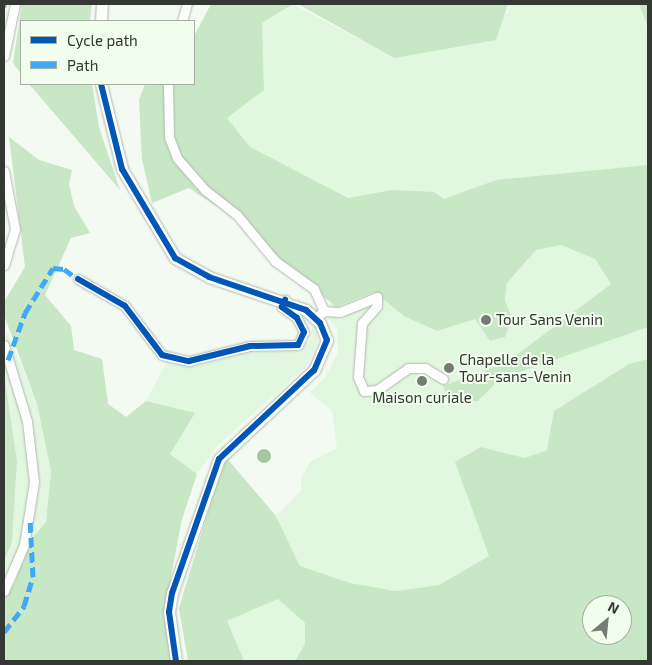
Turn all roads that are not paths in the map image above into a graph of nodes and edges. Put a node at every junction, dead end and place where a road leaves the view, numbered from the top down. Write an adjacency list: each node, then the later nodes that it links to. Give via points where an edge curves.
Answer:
1 (15, 4): 6 (street)
2 (102, 4): 4 (main road)
3 (187, 4): 5 (street)
4 (101, 20)
5 (182, 20)
6 (4, 56)
7 (101, 85): 12 (main road, via 122,169 175,258 209,277)
8 (168, 85): 13 (street, via 169,137 177,158 205,190 237,215 275,261 314,289)
9 (4, 171): 10 (street, via 15,229)
10 (4, 265)
11 (78, 279): 12 (street, via 125,306 162,355 189,361 250,346 298,345 304,332 297,318 282,307)
12 (285, 300): 13 (main road)
13 (320, 314): 15 (street, via 340,312 377,297 377,306 362,323 358,377 364,391 377,390 408,368 425,368); 17 (main road, via 327,340 321,360 219,459 172,593 169,612)
14 (4, 345): 16 (street, via 30,438 34,482 30,520 18,567)
15 (443, 379)
16 (4, 590)
17 (176, 661)

